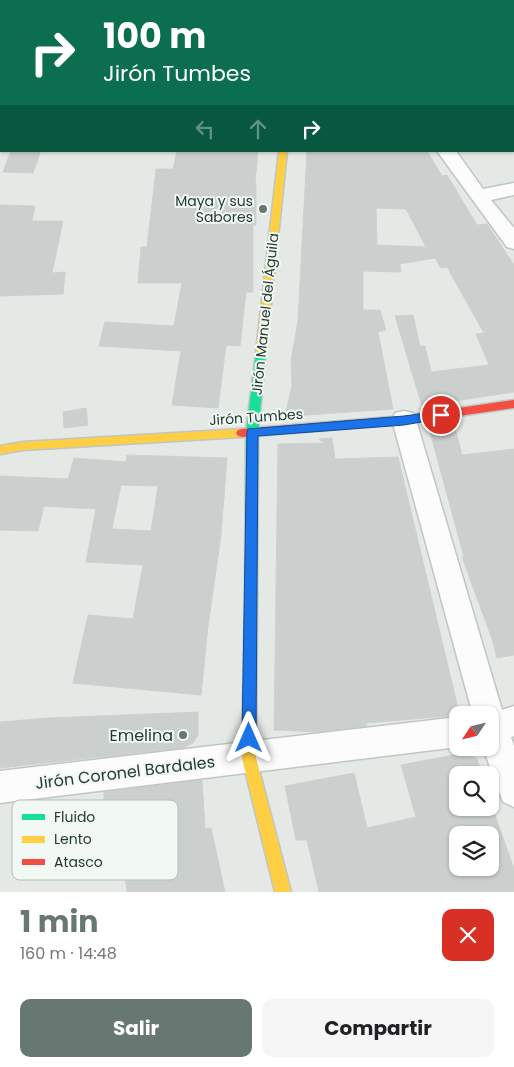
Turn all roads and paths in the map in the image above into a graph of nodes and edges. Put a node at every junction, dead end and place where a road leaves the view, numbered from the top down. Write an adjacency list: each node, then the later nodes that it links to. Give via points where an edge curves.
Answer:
1 (283, 152): 8 (street, Jirón Manuel del Águila)
2 (447, 152): 4 (street)
3 (514, 189): 4 (street)
4 (478, 196): 5 (street)
5 (514, 242)
6 (514, 404): 7 (street, Jirón Tumbes)
7 (404, 420): 8 (street, Jirón Tumbes); 10 (street)
8 (252, 432): 9 (street, Jirón Tumbes); 13 (street, Jirón Manuel del Águila)
9 (0, 450)
10 (490, 706)
11 (449, 733): 13 (street, Jirón Coronel Bardales)
12 (499, 737): 15 (street)
13 (249, 758): 14 (street, Jirón Coronel Bardales); 16 (street, Jirón Manuel del Águila)
14 (0, 786)
15 (514, 791)
16 (283, 892)

